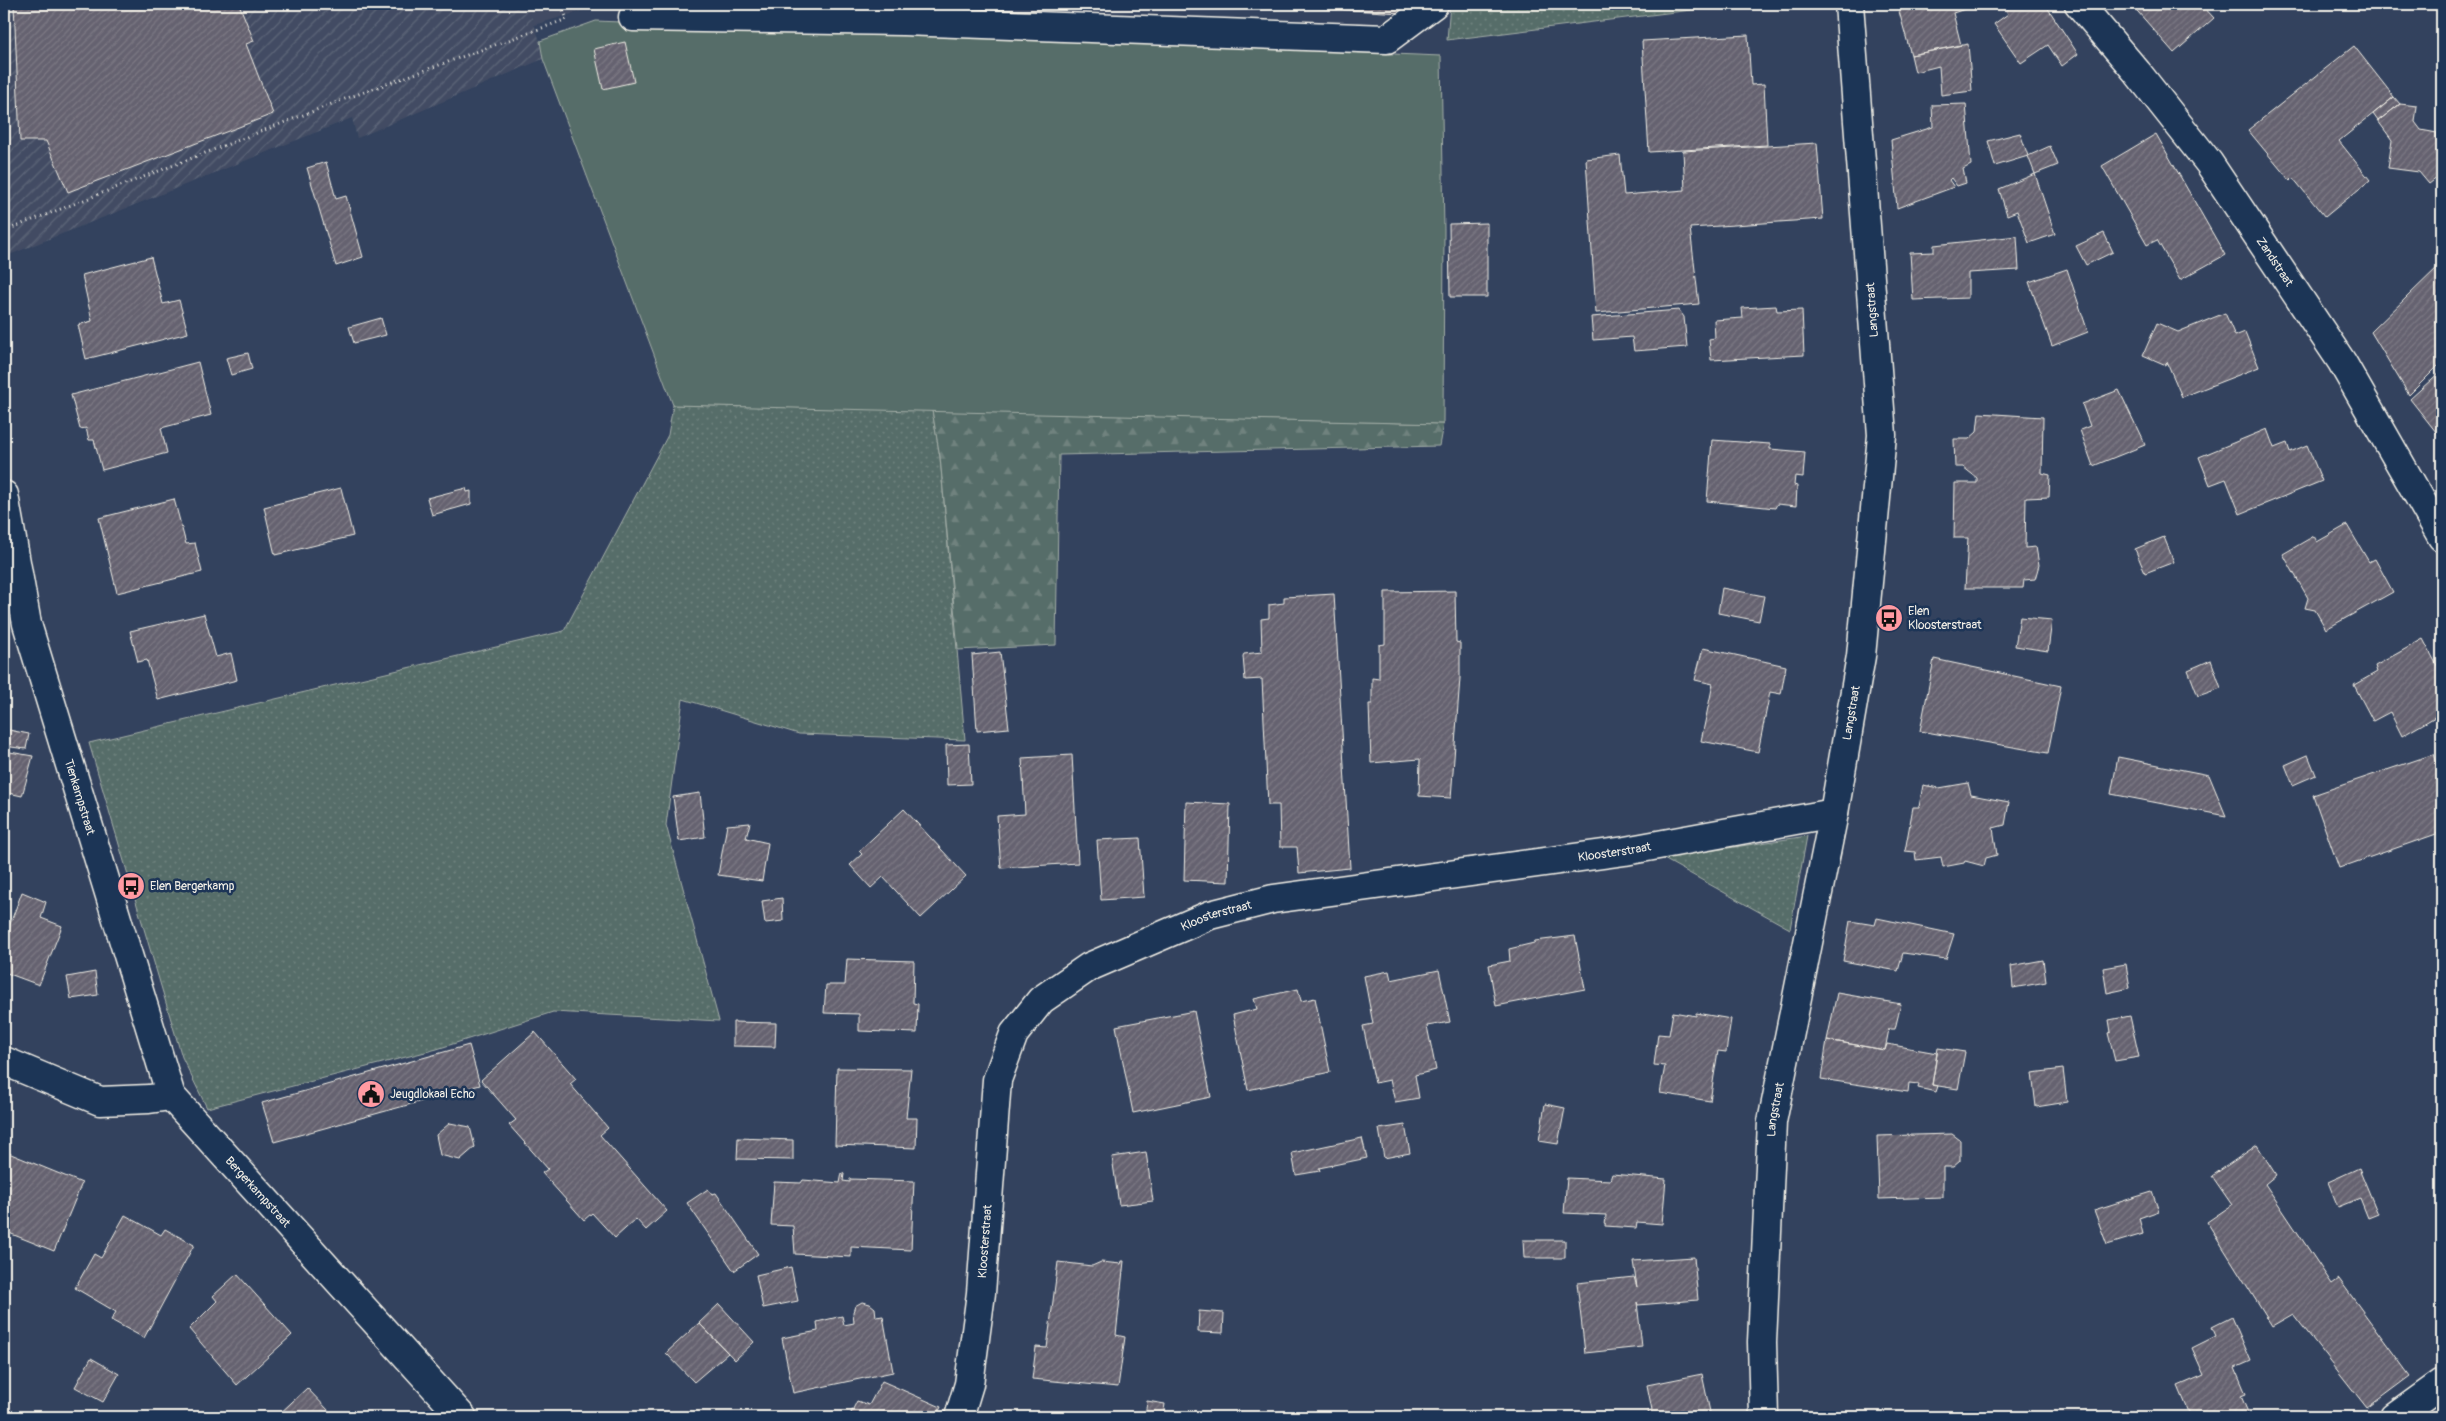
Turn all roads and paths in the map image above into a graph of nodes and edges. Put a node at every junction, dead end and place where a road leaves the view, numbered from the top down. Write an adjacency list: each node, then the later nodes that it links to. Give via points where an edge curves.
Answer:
1 (561, 4): 8 (path, via 567,19 342,100)
2 (872, 4): 7 (street, via 878,11)
3 (1434, 4): 7 (street, via 1387,39)
4 (1849, 4): 11 (street, Langstraat, via 1882,435 1861,656)
5 (2079, 4): 10 (street, Zandstraat, via 2137,72 2214,172 2342,362)
6 (633, 17): 7 (street)
7 (903, 21)
8 (4, 231)
9 (4, 495): 13 (street, Tienkampstraat, via 27,624)
10 (2442, 537)
11 (1834, 813): 16 (street, Kloosterstraat, via 1625,851 1273,899 1210,916 1098,963 1040,1000 1014,1034 997,1080 981,1293 969,1384); 17 (street, Langstraat, via 1772,1122 1762,1342)
12 (4, 1062): 13 (street, via 100,1101)
13 (171, 1096): 15 (street, Bergerkampstraat)
14 (2442, 1383): 18 (street)
15 (462, 1417)
16 (959, 1417)
17 (1764, 1417)
18 (2395, 1417)

